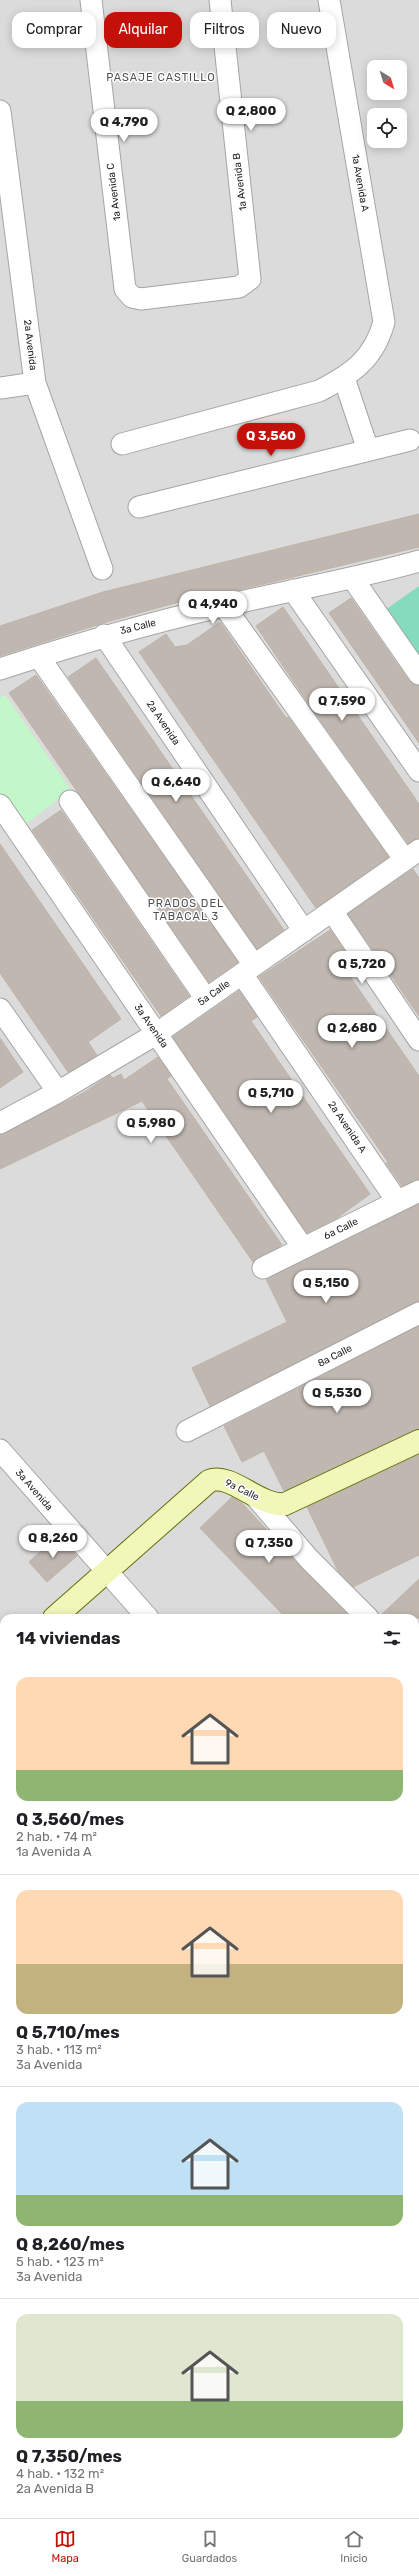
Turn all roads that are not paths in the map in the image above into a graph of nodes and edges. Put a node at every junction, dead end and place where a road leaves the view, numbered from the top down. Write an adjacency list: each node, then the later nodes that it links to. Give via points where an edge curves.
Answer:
1 (91, 0): 5 (street, 1a Avenida C, via 125,289 132,297 141,299 239,287 250,279)
2 (220, 0): 5 (street, 1a Avenida B)
3 (329, 0): 6 (street, 1a Avenida A, via 384,322 378,341 364,361)
4 (0, 111): 7 (street, 2a Avenida)
5 (250, 268)
6 (344, 378): 10 (street, 1a Avenida A, via 319,391); 11 (street)
7 (35, 383): 8 (street); 14 (street, 2a Avenida)
8 (0, 388)
9 (410, 440): 11 (street)
10 (122, 444)
11 (368, 450): 12 (street)
12 (139, 507)
13 (419, 561): 15 (street, 3a Calle)
14 (102, 569)
15 (354, 579): 16 (street, 3a Calle); 21 (street)
16 (293, 590): 17 (street, 3a Calle); 22 (street)
17 (224, 606): 18 (street, 3a Calle); 25 (street)
18 (104, 636): 19 (street, 3a Calle); 27 (street, 2a Avenida)
19 (39, 656): 20 (street, 3a Calle); 28 (street, 2a Avenida A)
20 (0, 669)
21 (419, 674)
22 (419, 771)
23 (70, 801): 29 (street)
24 (0, 805): 31 (street, 3a Avenida)
25 (415, 853): 26 (street, 5a Calle)
26 (332, 911): 27 (street, 5a Calle); 32 (street)
27 (304, 931): 28 (street, 5a Calle)
28 (248, 969): 29 (street, 5a Calle); 36 (street, 2a Avenida A)
29 (206, 999): 31 (street, 5a Calle)
30 (0, 1009): 33 (street)
31 (156, 1034): 33 (street, 5a Calle); 37 (street, 3a Avenida)
32 (419, 1040)
33 (58, 1092): 34 (street, 5a Calle)
34 (0, 1123)
35 (419, 1191): 36 (street, 6a Calle)
36 (397, 1201): 37 (street, 6a Calle)
37 (303, 1248): 38 (street, 6a Calle)
38 (263, 1268)
39 (419, 1313): 40 (street, 8a Calle)
40 (187, 1431)
41 (419, 1441): 43 (main road, 9a Calle, via 289,1503 274,1504)
42 (0, 1450): 44 (street, 3a Avenida)
43 (256, 1497): 44 (main road, 9a Calle, via 222,1480 209,1481); 47 (street, via 309,1559)
44 (105, 1571): 45 (main road, 9a Calle); 46 (street, 3a Avenida)
45 (58, 1614)
46 (144, 1614)
47 (364, 1614)

